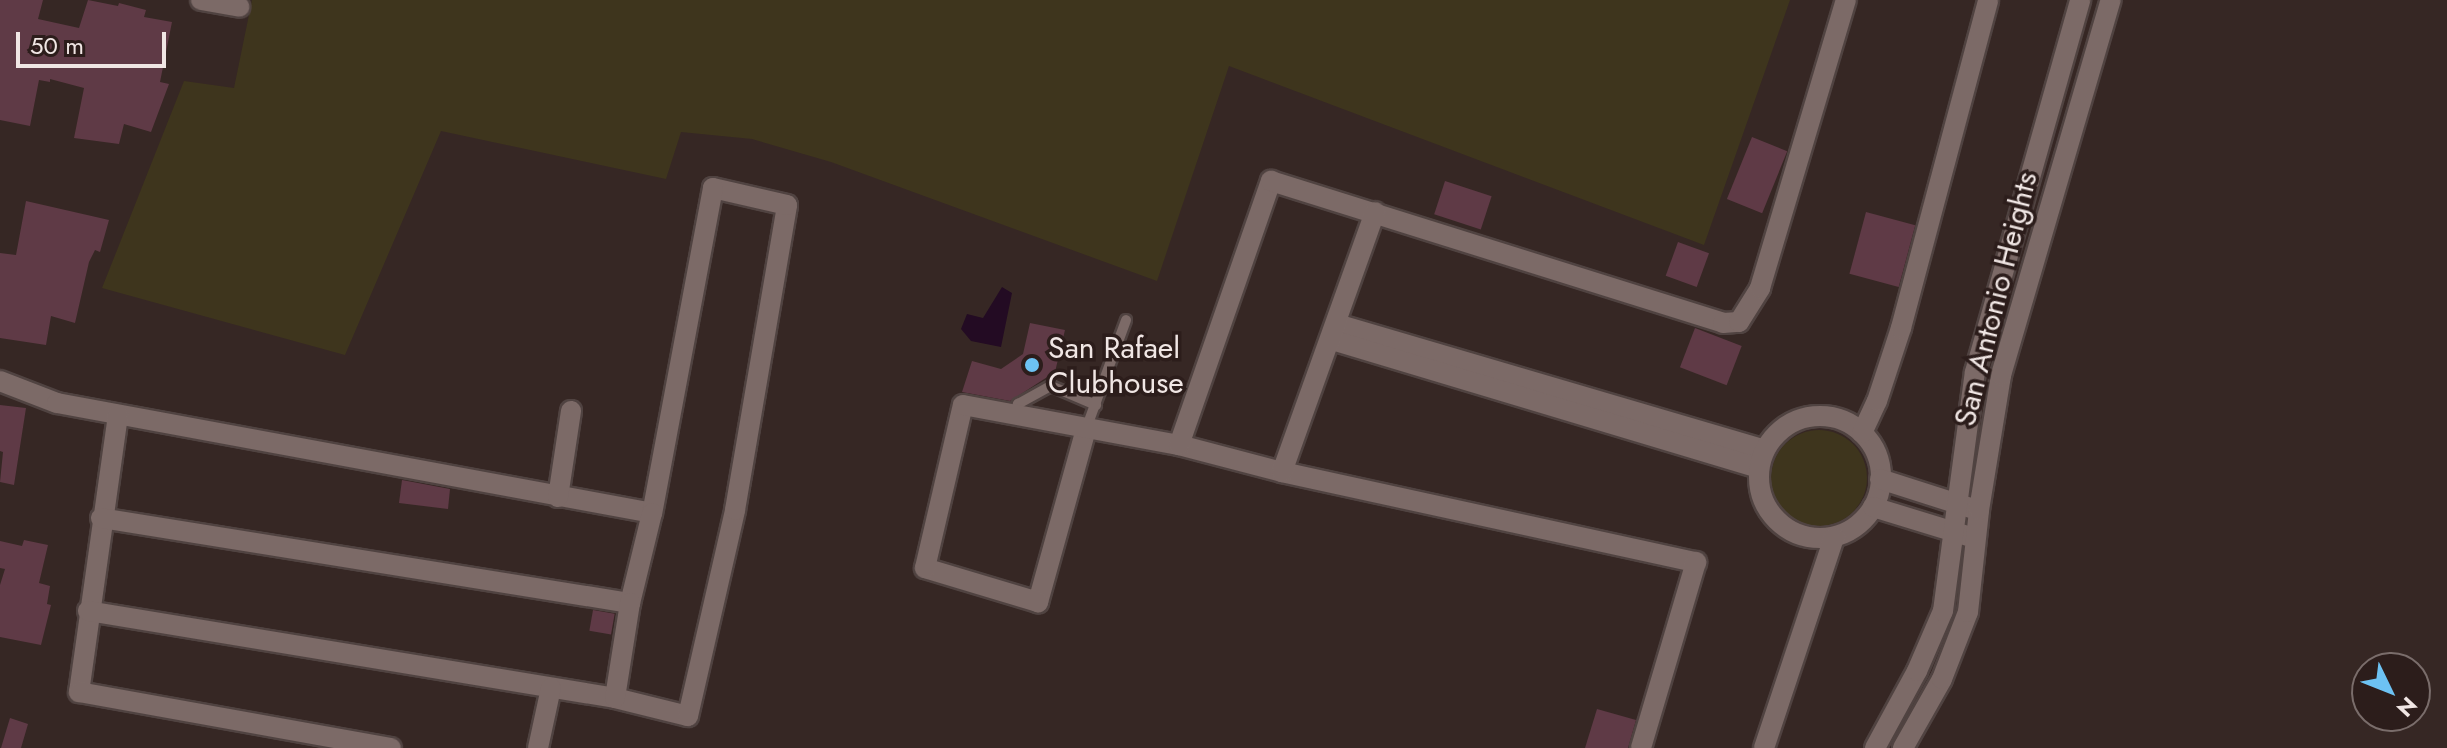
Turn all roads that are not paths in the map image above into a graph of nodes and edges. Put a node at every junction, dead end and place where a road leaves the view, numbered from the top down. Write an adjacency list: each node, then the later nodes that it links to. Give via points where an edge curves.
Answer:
1 (201, 0): 6 (street)
2 (1846, 0): 7 (street, via 1760,288 1739,322 1723,323)
3 (1988, 0): 16 (street, via 1901,328)
4 (2080, 0): 23 (street, San Antonio Heights, via 1975,372)
5 (2111, 0): 23 (street, San Antonio Heights, via 2001,375)
6 (239, 7)
7 (1375, 212): 9 (street); 17 (street, via 1271,181)
8 (1126, 320): 11 (lane)
9 (1334, 332): 18 (street); 19 (street)
10 (0, 381): 13 (street, via 57,403)
11 (1096, 405): 14 (lane, via 1051,386 1018,404); 15 (lane)
12 (571, 411): 21 (street)
13 (118, 415): 21 (street); 25 (street)
14 (1014, 416): 15 (street); 15 (street, via 963,405 925,568 1038,602)
15 (1086, 429): 17 (street)
16 (1862, 433): 18 (street, via 1837,419 1809,417 1784,429); 20 (street, via 1879,462)
17 (1179, 445): 19 (street)
18 (1762, 459): 27 (street, via 1760,488 1778,522 1795,533)
19 (1282, 472): 35 (street, via 1696,562)
20 (1880, 479): 22 (street); 23 (street)
21 (558, 497): 24 (street)
22 (1873, 507): 26 (street); 27 (street)
23 (1969, 507): 26 (street, San Antonio Heights); 28 (street, San Antonio Heights)
24 (652, 513): 29 (street); 32 (street, via 713,188 787,205 735,510 688,716)
25 (101, 518): 29 (street); 30 (street)
26 (1956, 532): 28 (street); 37 (street, San Antonio Heights, via 1943,611)
27 (1834, 537): 36 (street)
28 (1977, 538): 38 (street, San Antonio Heights, via 1968,612 1942,679)
29 (630, 603): 32 (street)
30 (88, 611): 31 (street); 33 (street, via 79,692)
31 (551, 688): 32 (street); 34 (street)
32 (615, 698)
33 (391, 748)
34 (538, 748)
35 (1641, 748)
36 (1764, 748)
37 (1875, 748)
38 (1903, 748)

